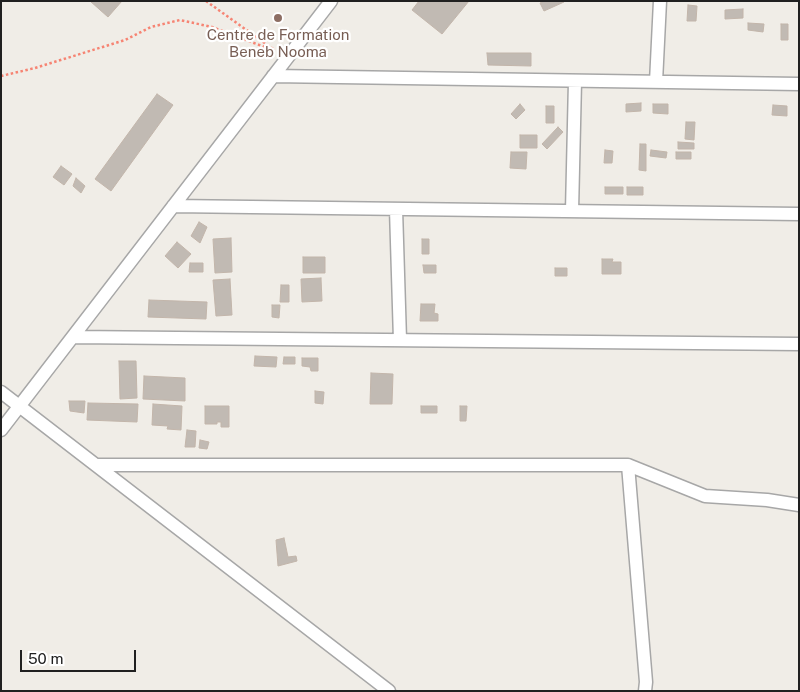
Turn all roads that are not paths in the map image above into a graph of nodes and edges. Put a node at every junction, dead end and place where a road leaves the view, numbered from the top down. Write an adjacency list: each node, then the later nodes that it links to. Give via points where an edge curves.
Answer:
1 (331, 1): 3 (street)
2 (660, 1): 5 (street)
3 (273, 76): 4 (street); 7 (street)
4 (575, 81): 5 (street); 9 (street)
5 (656, 82): 6 (street)
6 (799, 84)
7 (173, 206): 8 (street); 11 (street)
8 (396, 209): 9 (street); 12 (street)
9 (572, 211): 10 (street)
10 (799, 214)
11 (73, 337): 12 (street); 15 (street)
12 (400, 340): 13 (street)
13 (799, 344)
14 (1, 392): 15 (street)
15 (20, 406): 16 (street); 17 (street)
16 (1, 430)
17 (97, 465): 18 (street); 20 (street)
18 (628, 465): 19 (street, via 705,496); 21 (street)
19 (799, 505)
20 (389, 691)
21 (645, 691)

